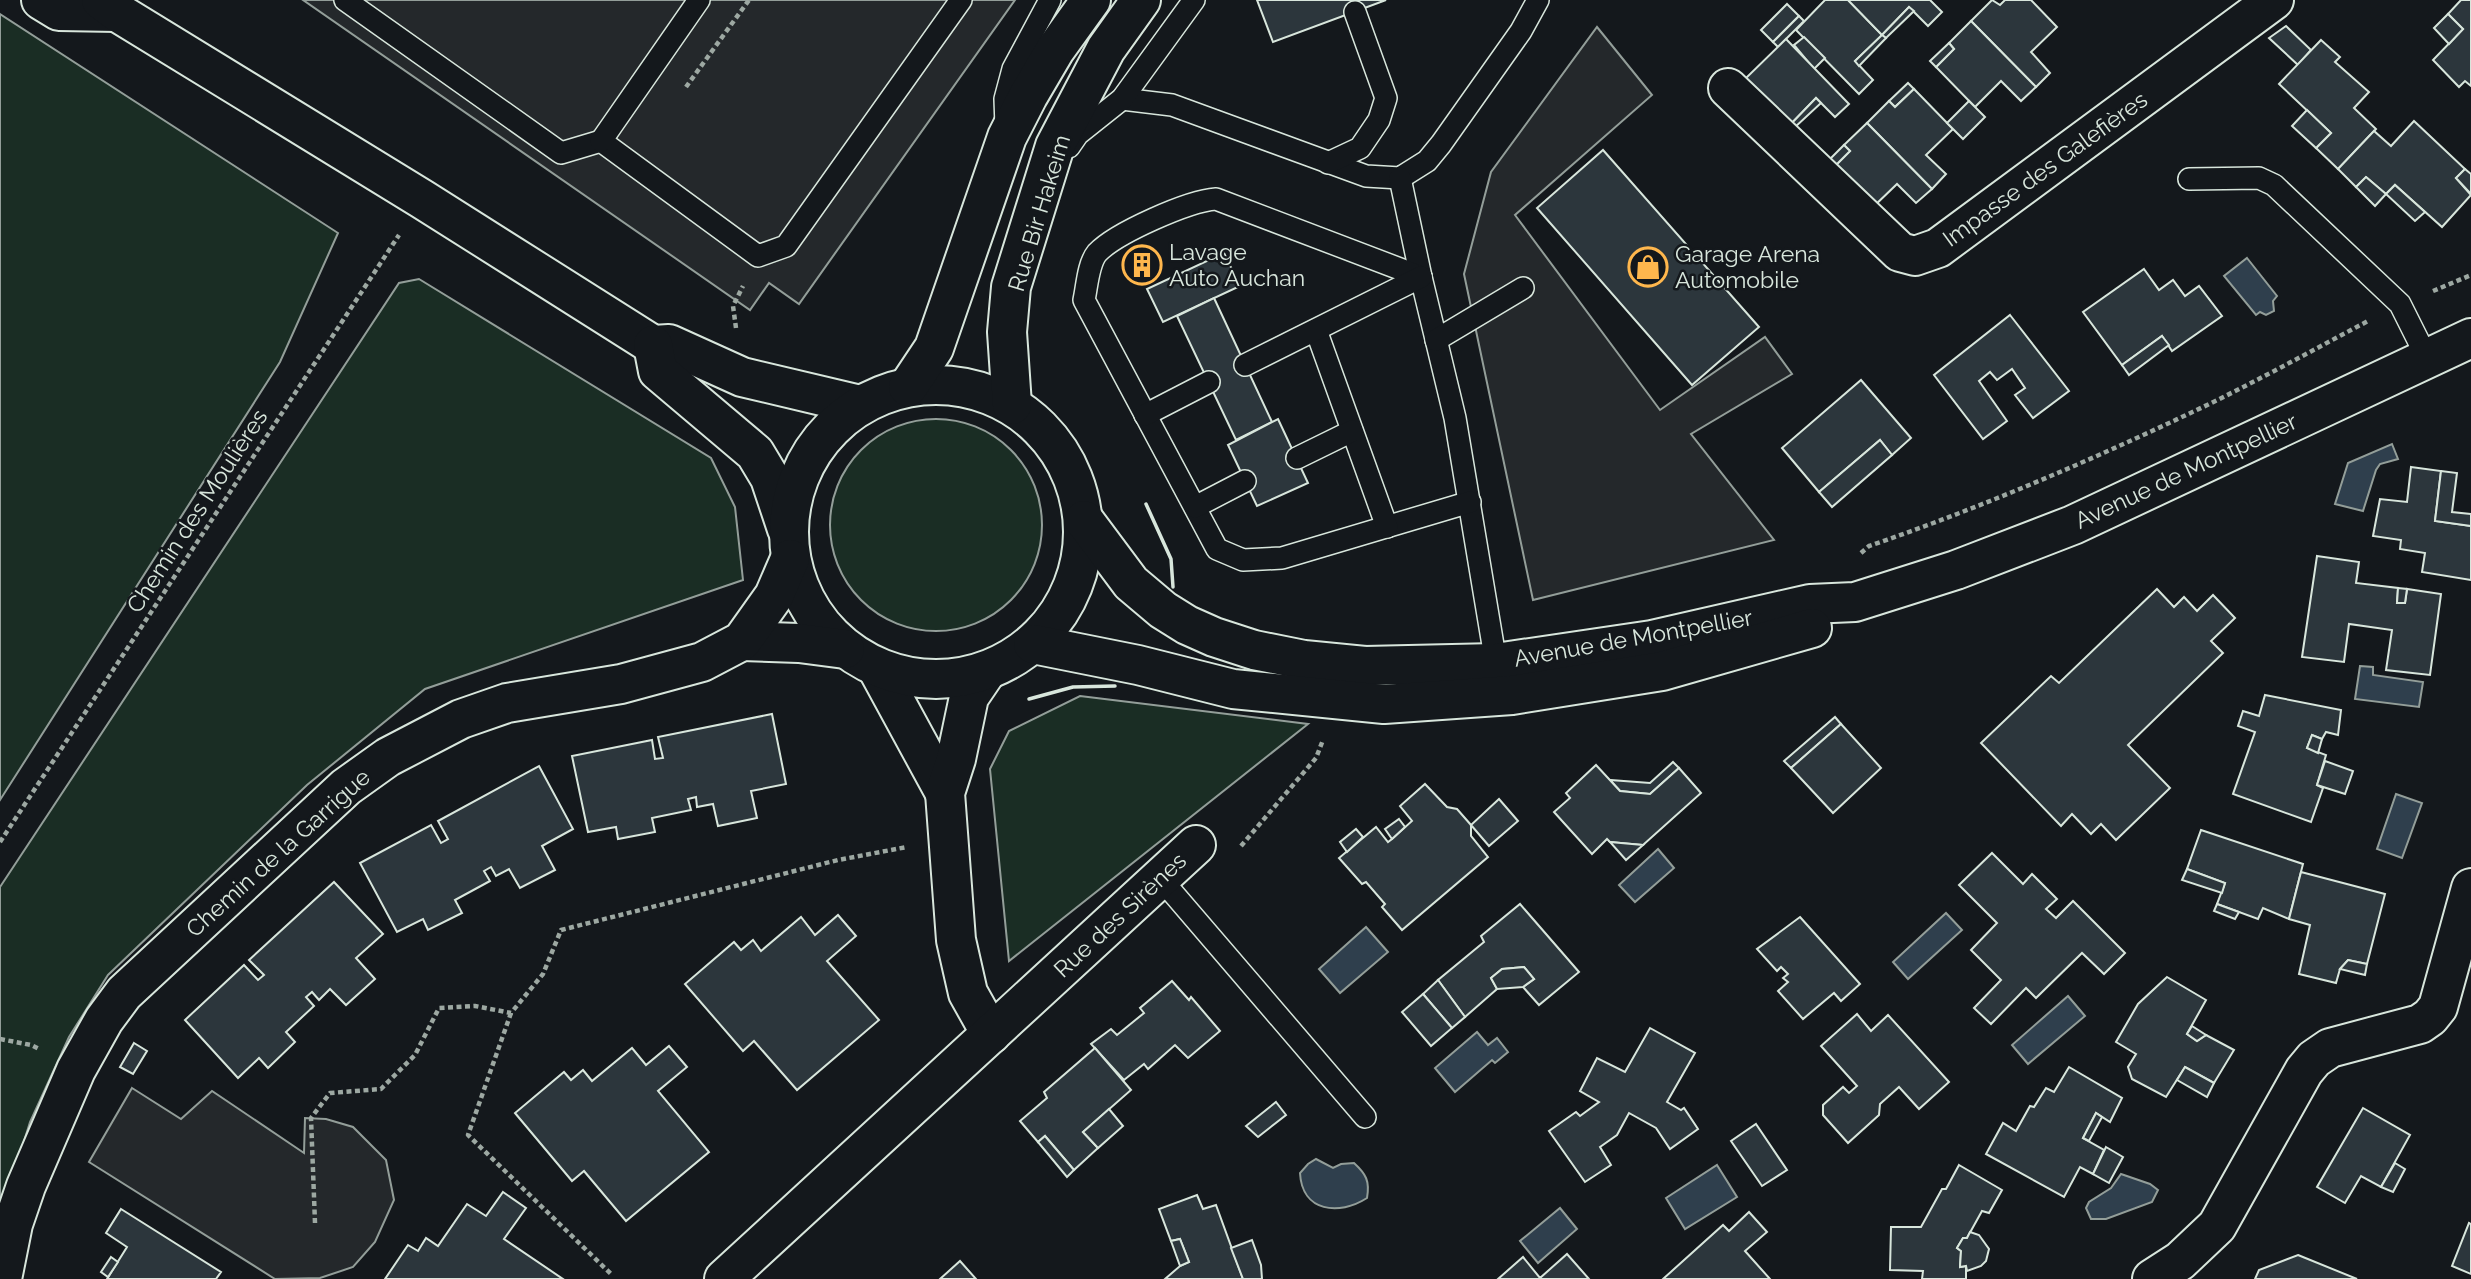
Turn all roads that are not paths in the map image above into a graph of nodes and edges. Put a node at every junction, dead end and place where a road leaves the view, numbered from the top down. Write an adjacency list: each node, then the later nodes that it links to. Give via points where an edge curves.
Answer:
1 (345, 0): 16 (lane, via 561,153)
2 (699, 0): 16 (lane)
3 (961, 0): 16 (lane, via 786,246 758,256)
4 (1050, 0): 15 (lane, via 1013,69 1005,99)
5 (1091, 0): 15 (street, via 1055,50)
6 (1142, 0): 20 (street, Rue Bir Hakeim, via 1106,49 1055,146)
7 (1194, 0): 14 (lane)
8 (1538, 0): 18 (lane, via 1441,144 1427,161)
9 (2274, 0): 13 (street, Impasse des Galefières, via 1938,248 1915,256 1900,252)
10 (51, 4): 11 (street)
11 (109, 6): 26 (street)
12 (1355, 12): 17 (lane, via 1386,98 1379,120 1360,148)
13 (1728, 88)
14 (1122, 99): 17 (lane, via 1172,105); 20 (lane, via 1078,134)
15 (1007, 137): 30 (street, via 934,348)
16 (601, 141)
17 (1328, 163): 18 (lane, via 1366,176)
18 (1400, 178): 21 (lane)
19 (2189, 178): 27 (lane, via 2259,178 2274,185 2400,304)
20 (1041, 194): 32 (street, Rue Bir Hakeim, via 1011,287 1007,332)
21 (1421, 277): 23 (lane); 25 (lane); 33 (lane, via 1216,199 1200,200 1124,235 1095,255 1084,300)
22 (1524, 288): 25 (lane)
23 (1316, 330): 28 (lane); 34 (lane)
24 (2471, 338): 27 (street, Avenue de Montpellier)
25 (1436, 340): 37 (lane)
26 (653, 345): 31 (street, via 669,344 742,377); 41 (street, via 658,371 755,453 770,478)
27 (2427, 358): 42 (street, Avenue de Montpellier, via 2073,524 1956,570)
28 (1245, 365)
29 (1209, 382): 33 (lane)
30 (908, 387): 31 (street); 32 (street, via 944,385 979,391)
31 (860, 405): 41 (street, via 830,429 808,459 793,494)
32 (1012, 405): 39 (street, via 1048,435 1073,474)
33 (1145, 415): 38 (lane)
34 (1352, 430): 35 (lane); 40 (lane)
35 (1297, 458)
36 (1245, 481): 38 (lane)
37 (1470, 502): 40 (lane); 46 (lane)
38 (1195, 507): 40 (lane, via 1217,549 1242,560 1282,558)
39 (1084, 520): 44 (street, Chemin de la Garrigue, via 1080,566 1063,609); 46 (street, Avenue de Montpellier, via 1131,583 1163,610 1214,637 1304,660 1365,666)
40 (1387, 527)
41 (789, 545): 43 (street, Chemin de la Garrigue, via 774,596); 45 (street, via 801,593 820,624)
42 (1855, 602): 44 (street, Avenue de Montpellier, via 1818,626 1662,671 1512,695 1384,705 1233,689); 46 (street, Avenue de Montpellier, via 1810,604 1653,640)
43 (742, 642): 45 (street, Chemin de la Garrigue, via 799,643); 54 (street, Chemin de la Garrigue, via 666,673 507,703 461,719 388,757 345,787 124,993 104,1020 76,1070 26,1186)
44 (1033, 644): 47 (street, Chemin de la Garrigue)
45 (861, 659): 47 (street, Chemin de la Garrigue, via 912,678 949,679); 48 (street)
46 (1496, 663)
47 (985, 672): 48 (street, via 969,697)
48 (945, 793): 52 (street, via 956,940 968,993)
49 (1196, 845): 50 (street, Rue des Sirènes)
50 (1161, 879): 52 (street, Rue des Sirènes); 53 (lane)
51 (2471, 888): 56 (street, via 2438,1007 2420,1024 2330,1048 2314,1059 2217,1226 2180,1261)
52 (991, 1034): 55 (street, Rue des Sirènes)
53 (1365, 1117)
54 (2, 1279)
55 (724, 1279)
56 (2152, 1279)

